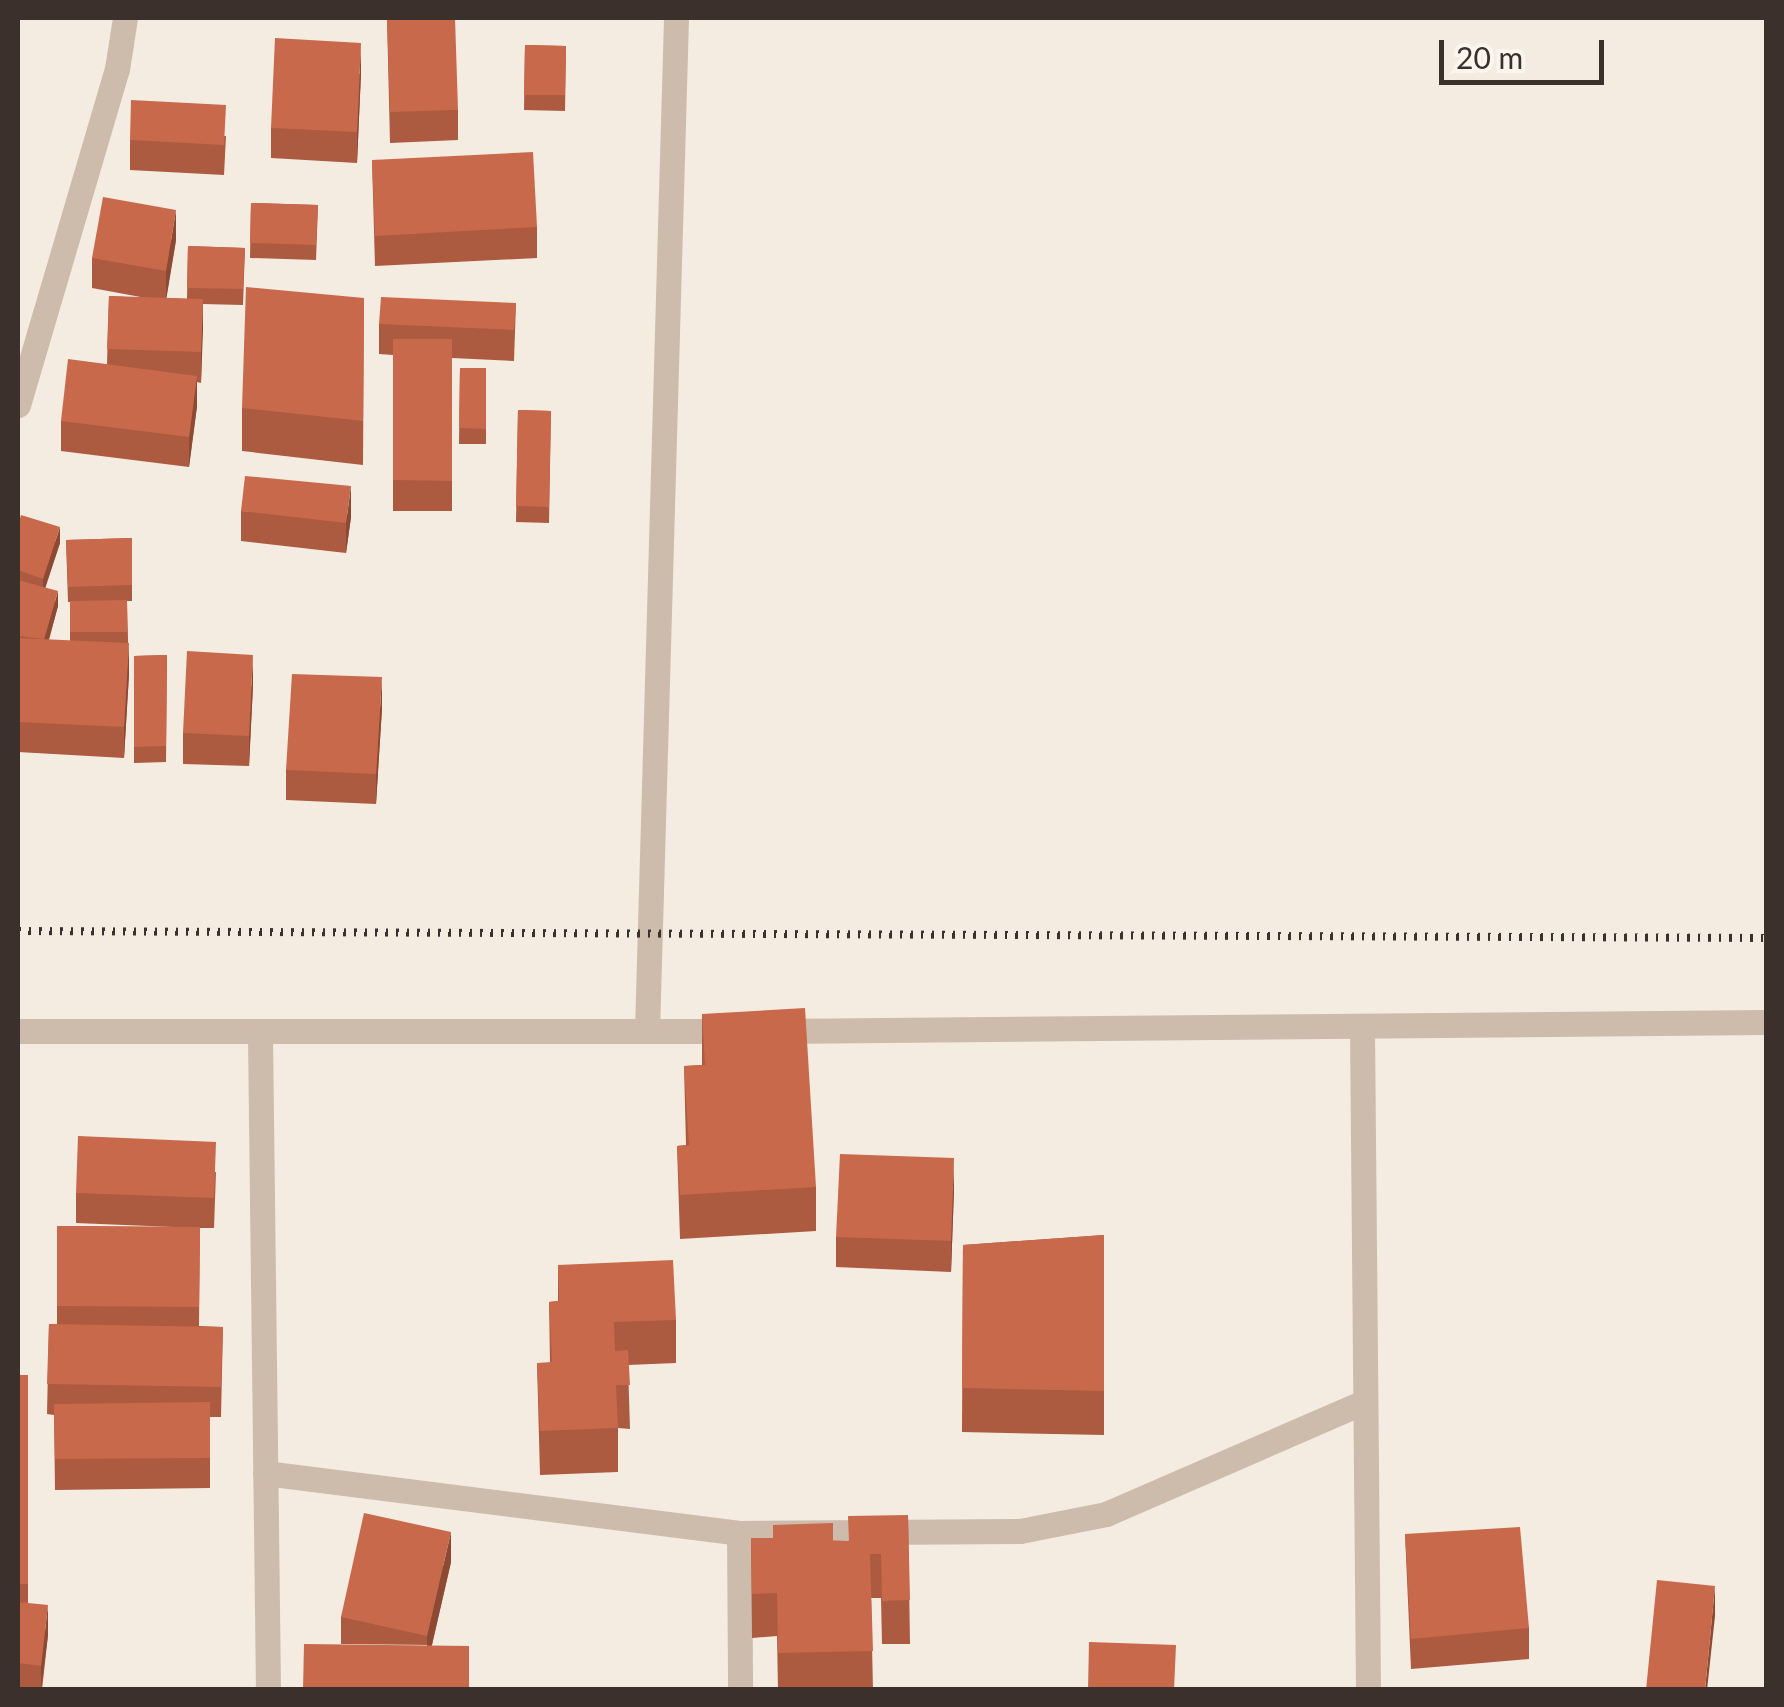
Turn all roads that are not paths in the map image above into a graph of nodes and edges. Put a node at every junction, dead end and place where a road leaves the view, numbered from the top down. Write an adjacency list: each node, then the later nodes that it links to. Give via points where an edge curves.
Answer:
1 (125, 18): 3 (street, via 117,69)
2 (676, 18): 7 (street)
3 (18, 404)
4 (1766, 1022): 5 (street)
5 (1362, 1028): 7 (street); 9 (street)
6 (18, 1031): 8 (street)
7 (647, 1031): 8 (street)
8 (260, 1036): 10 (street)
9 (1363, 1402): 11 (street, via 1069,1524 1020,1531); 14 (street)
10 (265, 1473): 11 (street); 12 (street)
11 (739, 1533): 13 (street)
12 (268, 1690)
13 (740, 1690)
14 (1368, 1690)

